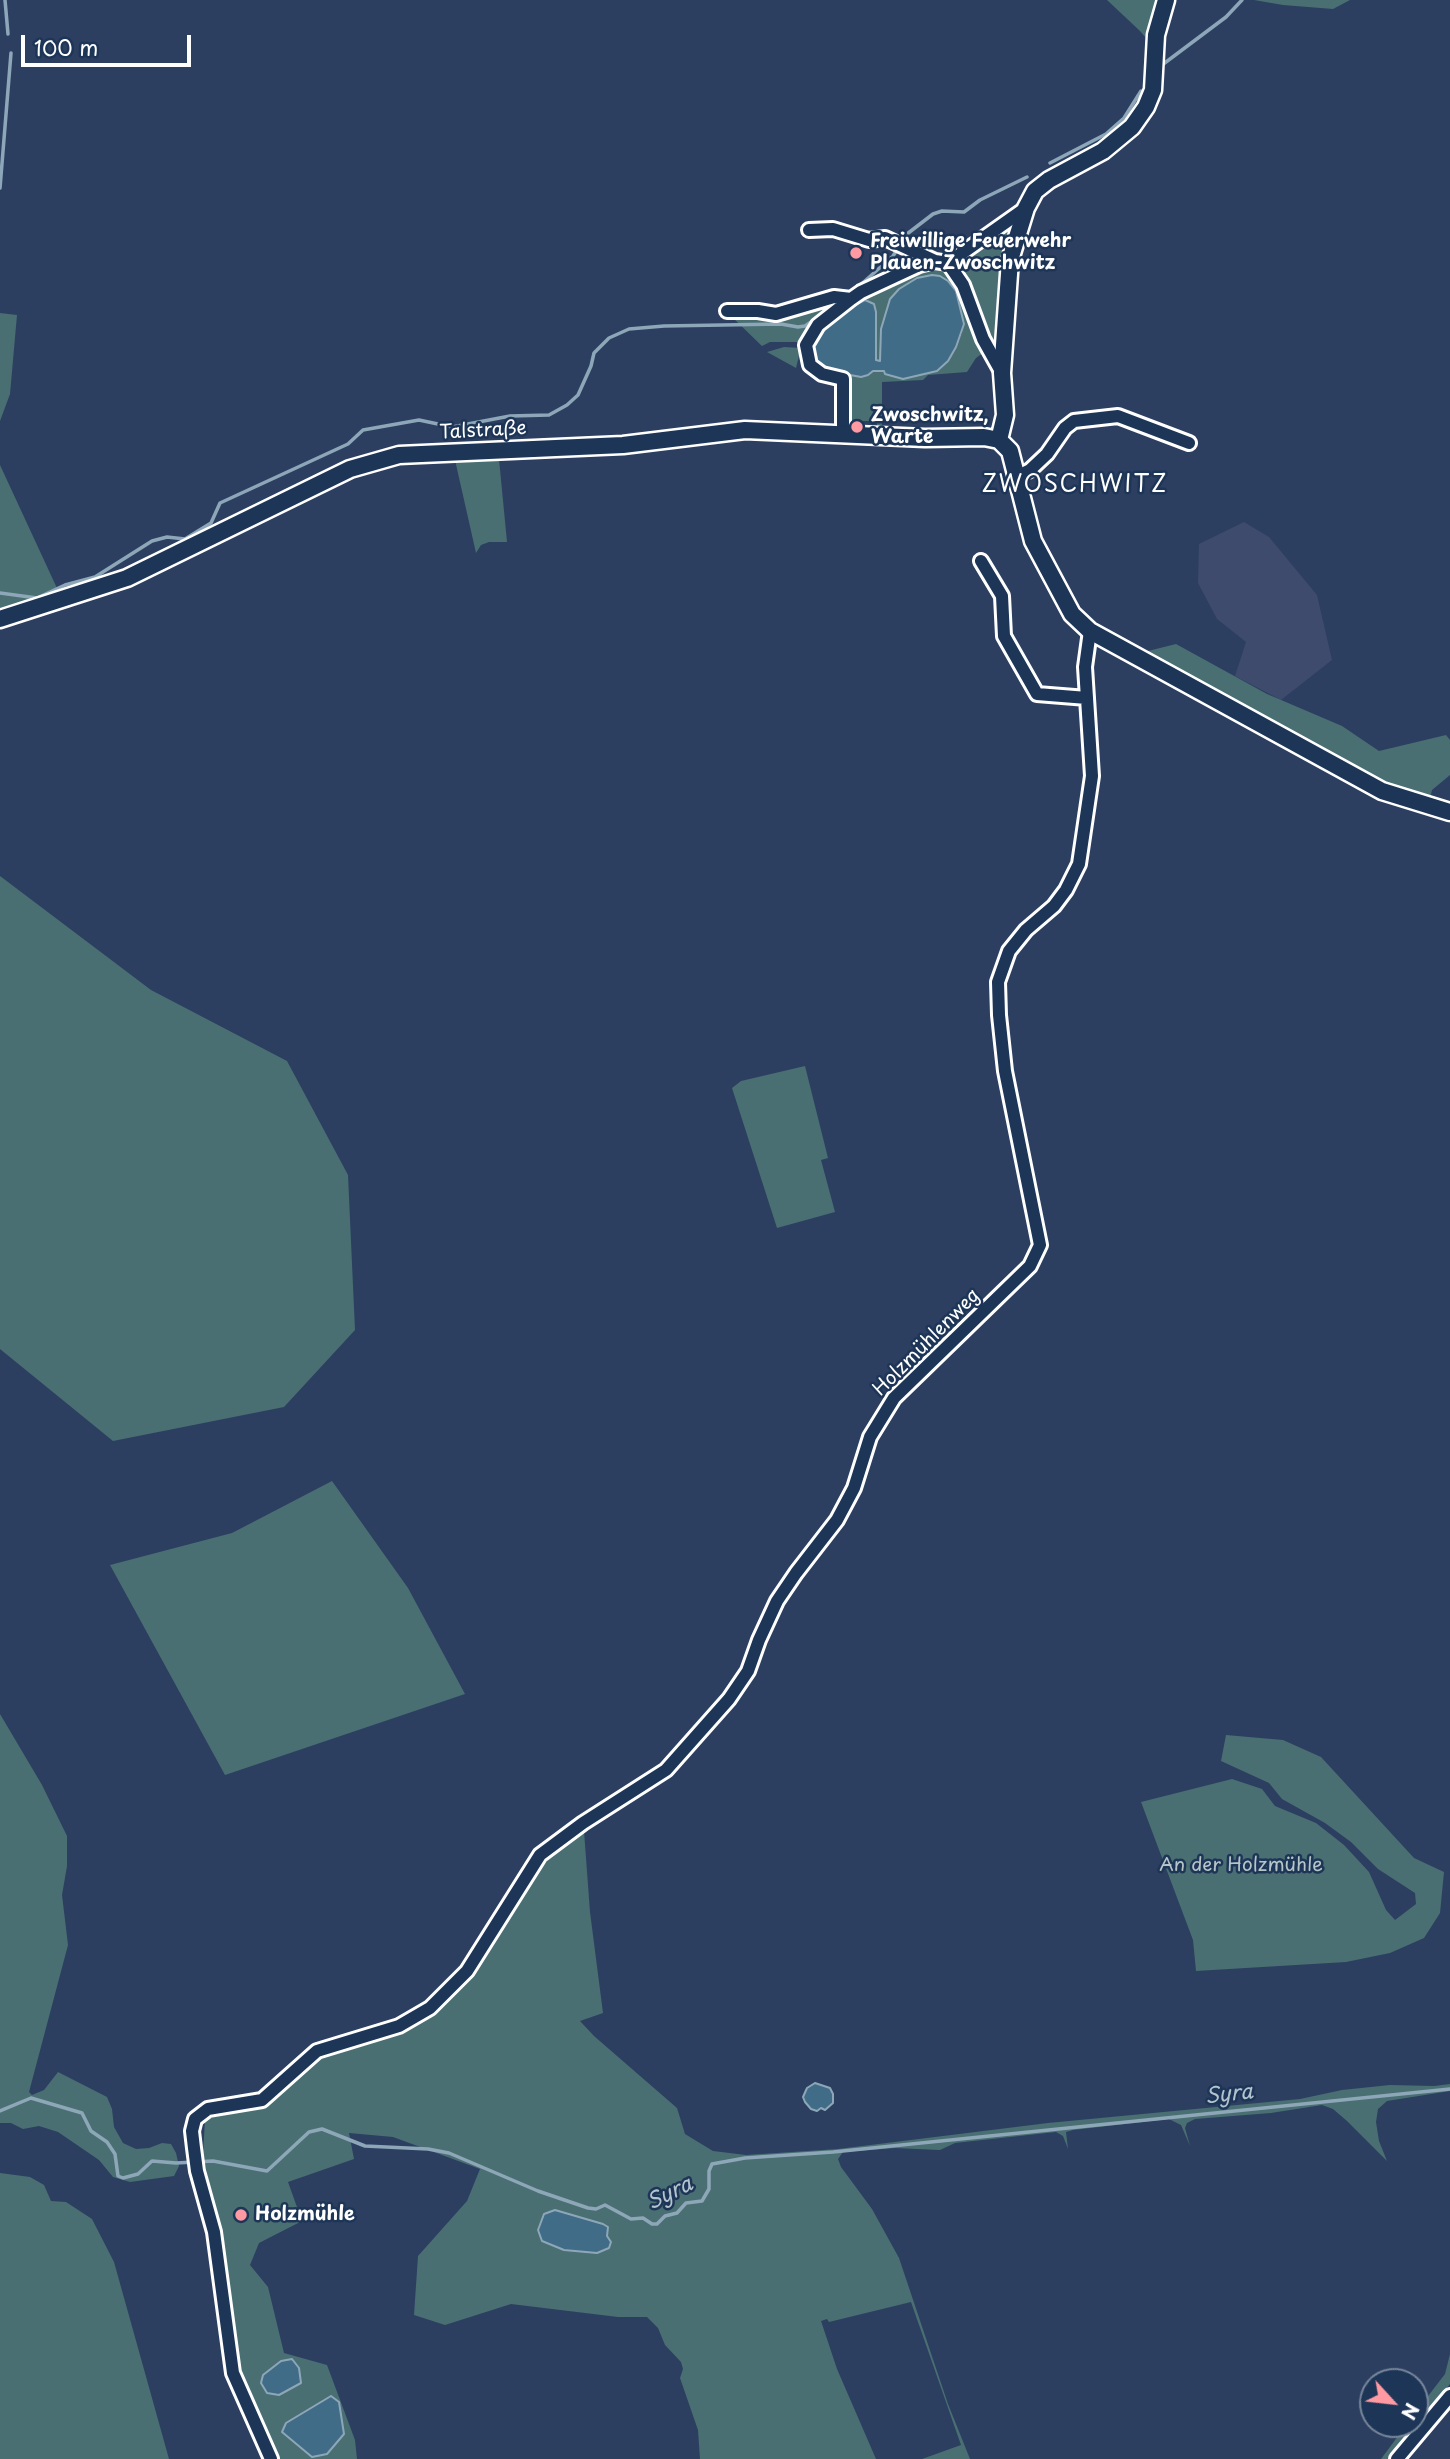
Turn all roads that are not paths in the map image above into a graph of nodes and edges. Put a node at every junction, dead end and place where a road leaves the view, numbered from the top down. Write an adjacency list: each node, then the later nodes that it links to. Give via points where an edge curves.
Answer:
1 (1166, 0): 2 (street, via 1156,35 1153,90 1146,107 1132,127 1103,150 1035,191)
2 (1026, 208): 4 (street); 7 (street, via 1010,260)
3 (809, 230): 4 (street, via 834,229 869,240 886,238)
4 (942, 262): 5 (street, via 904,271); 7 (street, via 963,285 983,339)
5 (851, 299): 6 (street, via 834,297 776,314); 8 (street, via 818,325 806,345 810,365 822,374 843,379)
6 (727, 311)
7 (1002, 373): 9 (street, via 1005,415)
8 (843, 434): 9 (street, Talstraße); 13 (street, Talstraße, via 745,430 623,445 399,455 350,469 127,578)
9 (999, 440): 11 (street, via 1010,451)
10 (1189, 443): 11 (street, via 1118,416 1074,421 1047,454)
11 (1016, 477): 14 (street, via 1044,565 1072,614)
12 (981, 561): 15 (street, via 1002,596 1004,636 1037,694)
13 (0, 619)
14 (1090, 631): 15 (street, Holzmühlenweg); 16 (street, via 1382,790)
15 (1087, 698): 18 (street, Holzmühlenweg, via 1092,776 1079,864 1060,898 1009,951 998,982 1005,1071 1040,1245 1030,1266 894,1398 870,1437 854,1488 837,1520 778,1601 748,1671 666,1770 540,1855 467,1971 429,2008 399,2026 317,2051 262,2100 208,2109 195,2119 197,2171 214,2232 233,2373)
16 (1450, 812)
17 (1450, 2396): 19 (street)
18 (271, 2459)
19 (1397, 2459)

